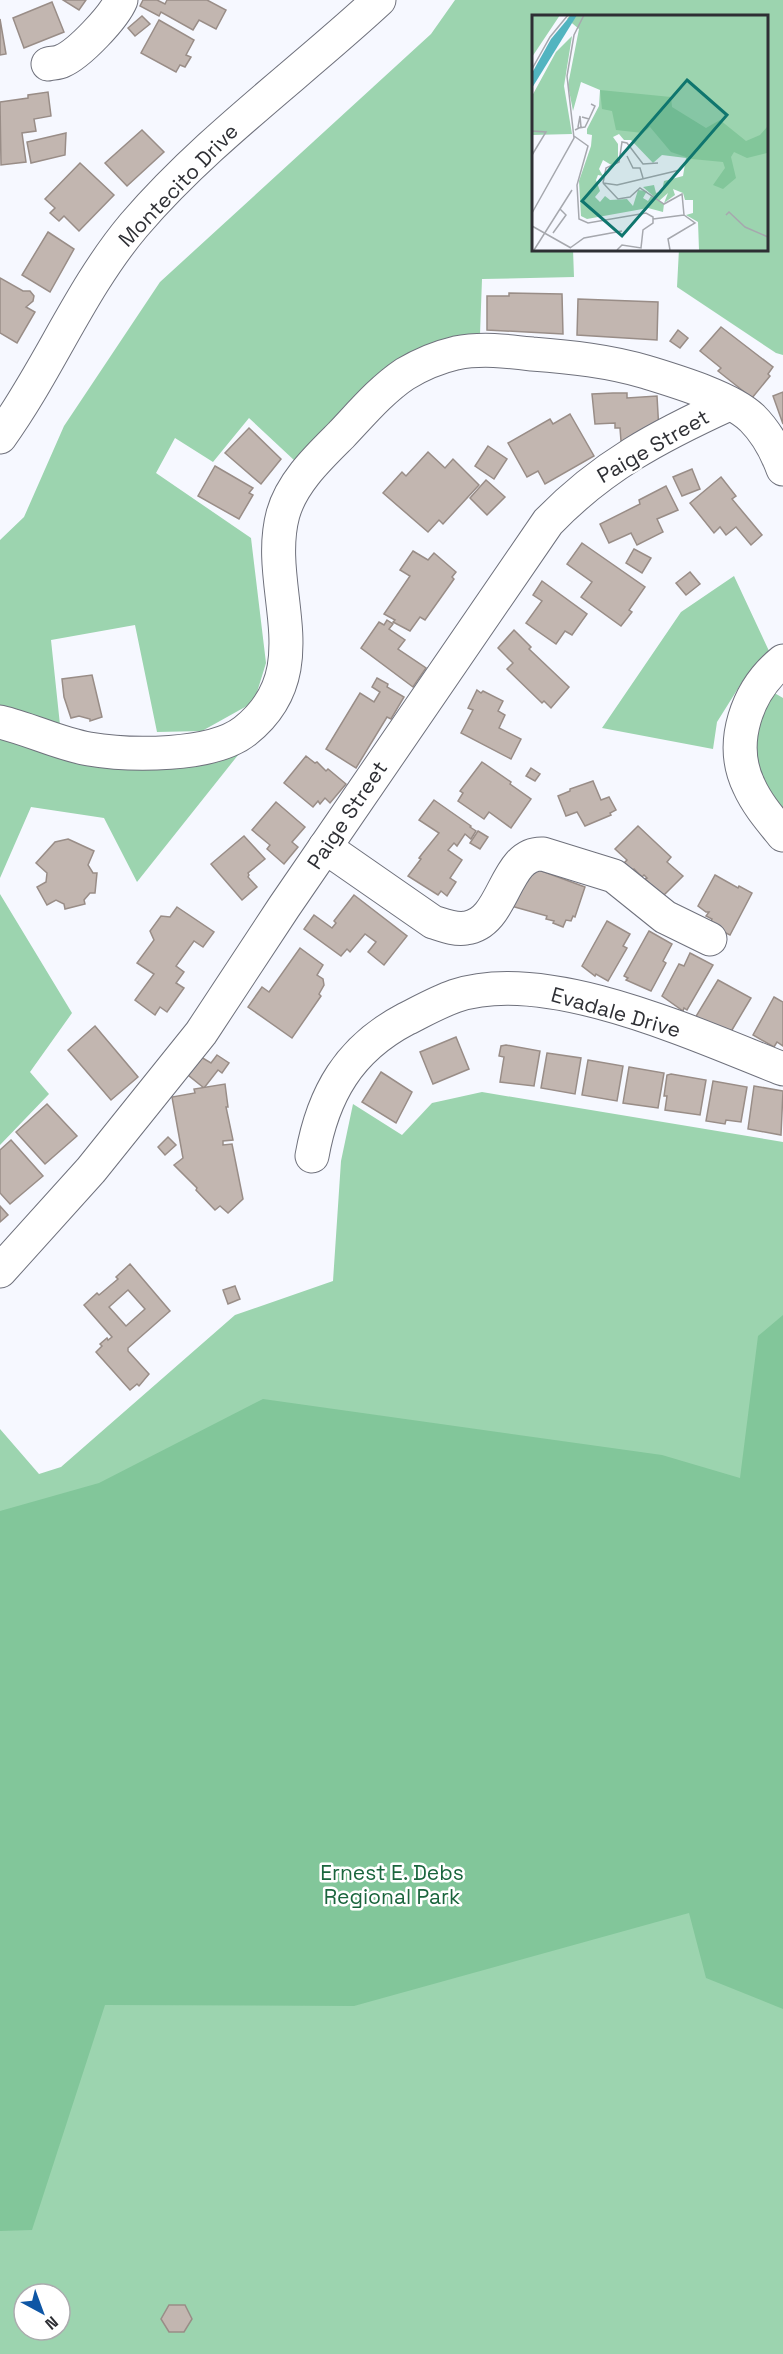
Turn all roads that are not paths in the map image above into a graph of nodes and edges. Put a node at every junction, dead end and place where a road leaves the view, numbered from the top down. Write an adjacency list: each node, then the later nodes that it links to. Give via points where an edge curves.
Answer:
1 (121, 0): 3 (street, via 92,37 63,61)
2 (379, 0): 5 (street, Montecito Drive, via 209,149 134,225 92,284)
3 (48, 64)
4 (729, 404): 6 (street, via 750,416 766,434); 8 (street, via 687,385 585,358 486,350 428,363 404,375 379,396 308,470 294,491 284,512 279,539 288,643 283,674 263,713 245,731 209,747 129,752 90,749); 10 (street, Paige Street, via 611,467 575,494 548,522)
5 (0, 436)
6 (783, 469)
7 (783, 661): 9 (street, via 747,707 741,731 747,784)
8 (0, 722)
9 (783, 835)
10 (325, 847): 11 (street, via 434,922 448,926 465,928 478,924 491,912 524,859 543,854 614,876 665,917); 14 (street, Paige Street, via 201,1033 91,1170)
11 (710, 939)
12 (783, 1069): 13 (street, Evadale Drive, via 664,1023 574,995 525,988 457,995 393,1025 367,1045 330,1094 318,1124)
13 (312, 1156)
14 (0, 1271)

